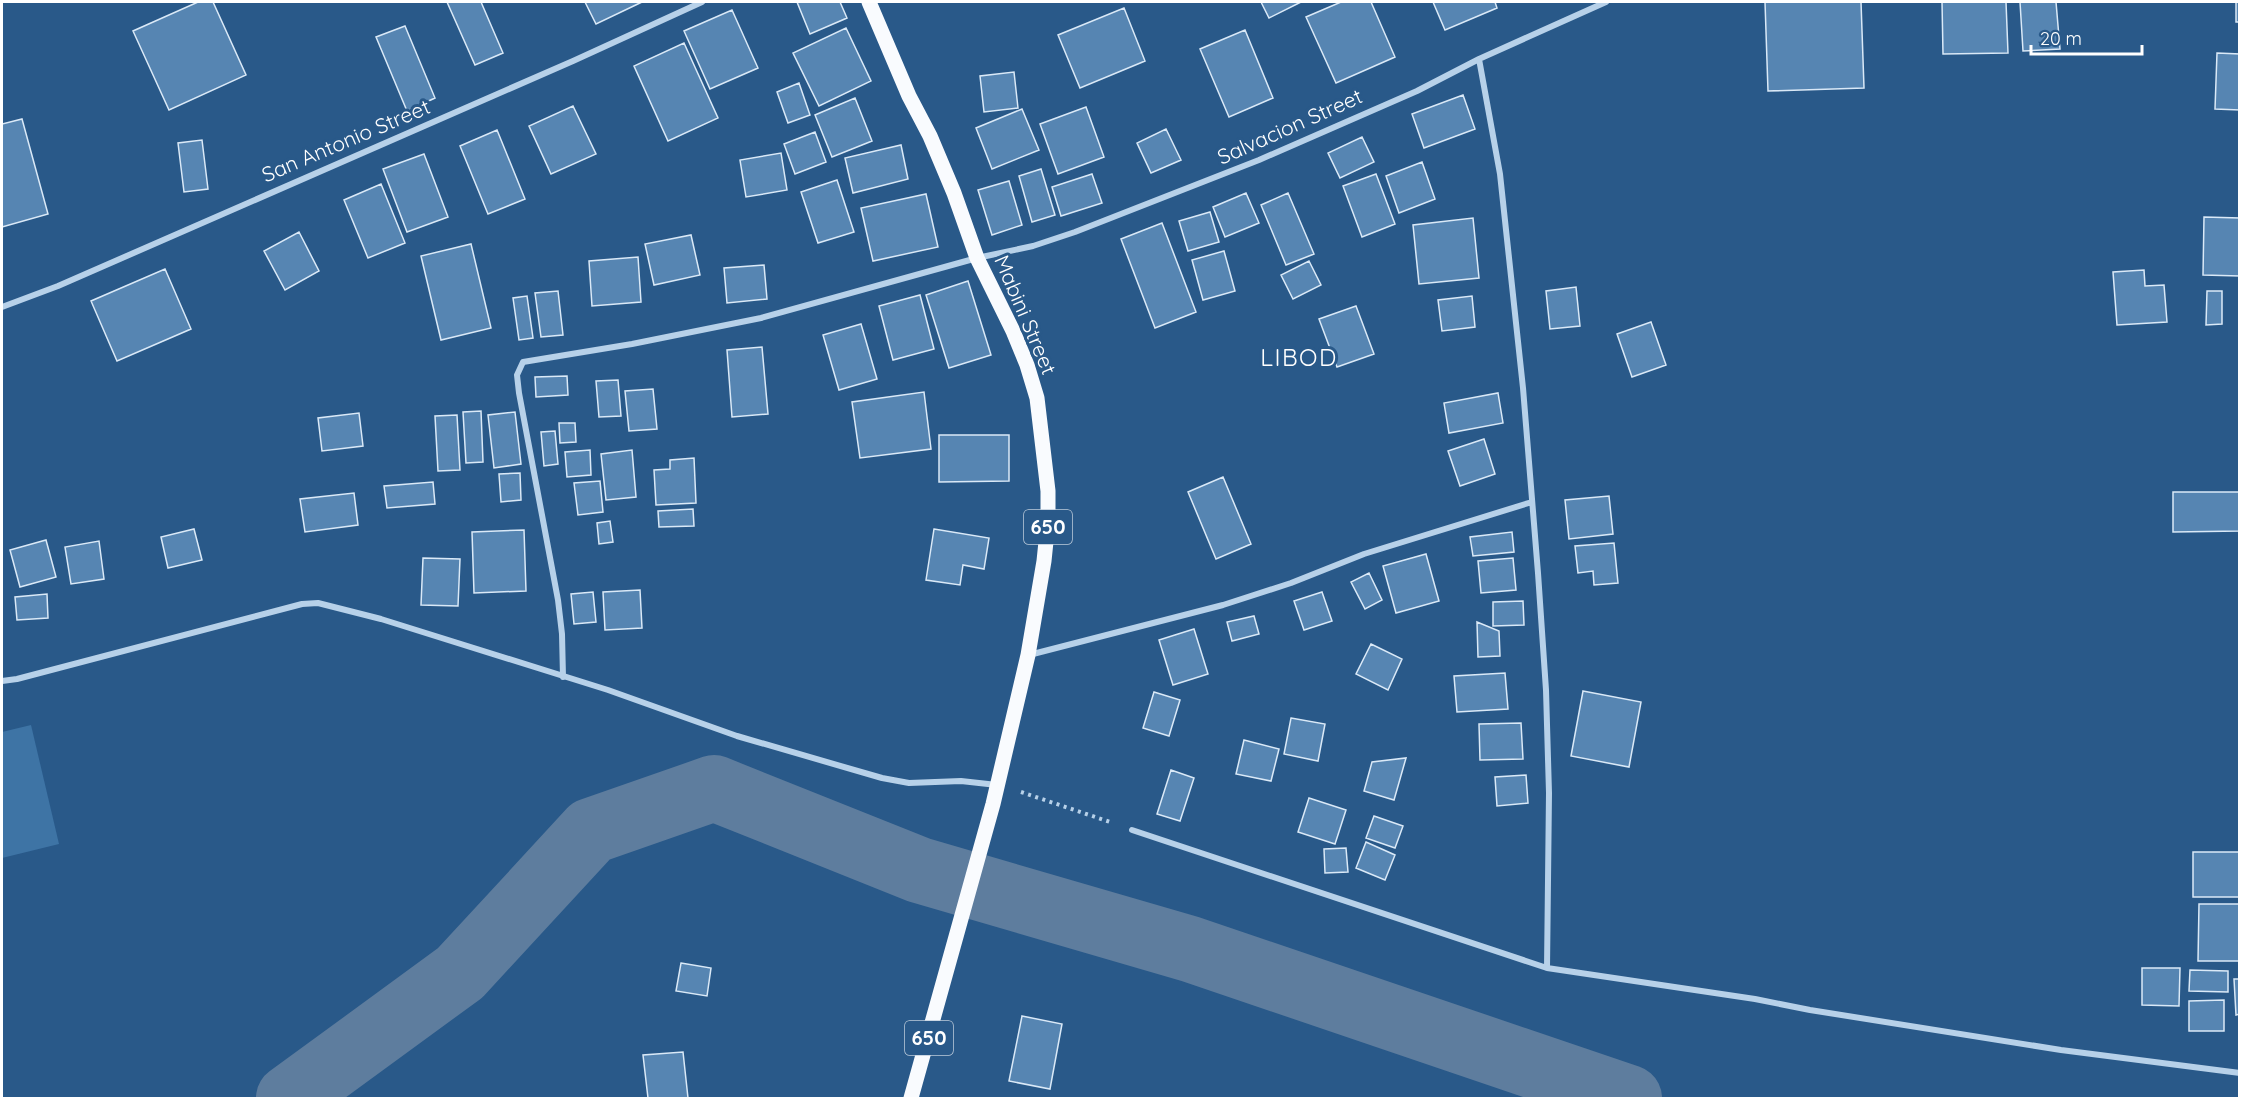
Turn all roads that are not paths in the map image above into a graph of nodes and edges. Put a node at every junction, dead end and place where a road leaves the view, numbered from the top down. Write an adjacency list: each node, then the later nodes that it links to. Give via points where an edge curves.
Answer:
1 (702, 2): 6 (street, San Antonio Street, via 58,286)
2 (869, 2): 5 (main road, Mabini Street / 650, via 950,183)
3 (1606, 2): 4 (street, Salvacion Street)
4 (1479, 59): 5 (street, Salvacion Street, via 1417,91 1179,192 1033,246); 7 (street, via 1500,174)
5 (977, 258): 8 (main road, Mabini Street / 650, via 1027,365 1037,398 1045,456 1048,522); 9 (street, Salvacion Street, via 761,318 523,362 517,375 519,393 558,600)
6 (2, 307)
7 (1532, 502): 8 (street, via 1364,554 1223,605); 13 (street, via 1550,793)
8 (1028, 655): 11 (main road, Mabini Street / 650)
9 (563, 677): 10 (street, via 318,603); 11 (street, via 737,736 882,778 909,783)
10 (2, 681)
11 (997, 785): 15 (main road, Mabini Street / 650)
12 (1132, 830): 13 (street)
13 (1547, 968): 14 (street, via 2061,1050)
14 (2240, 1073)
15 (911, 1098)

